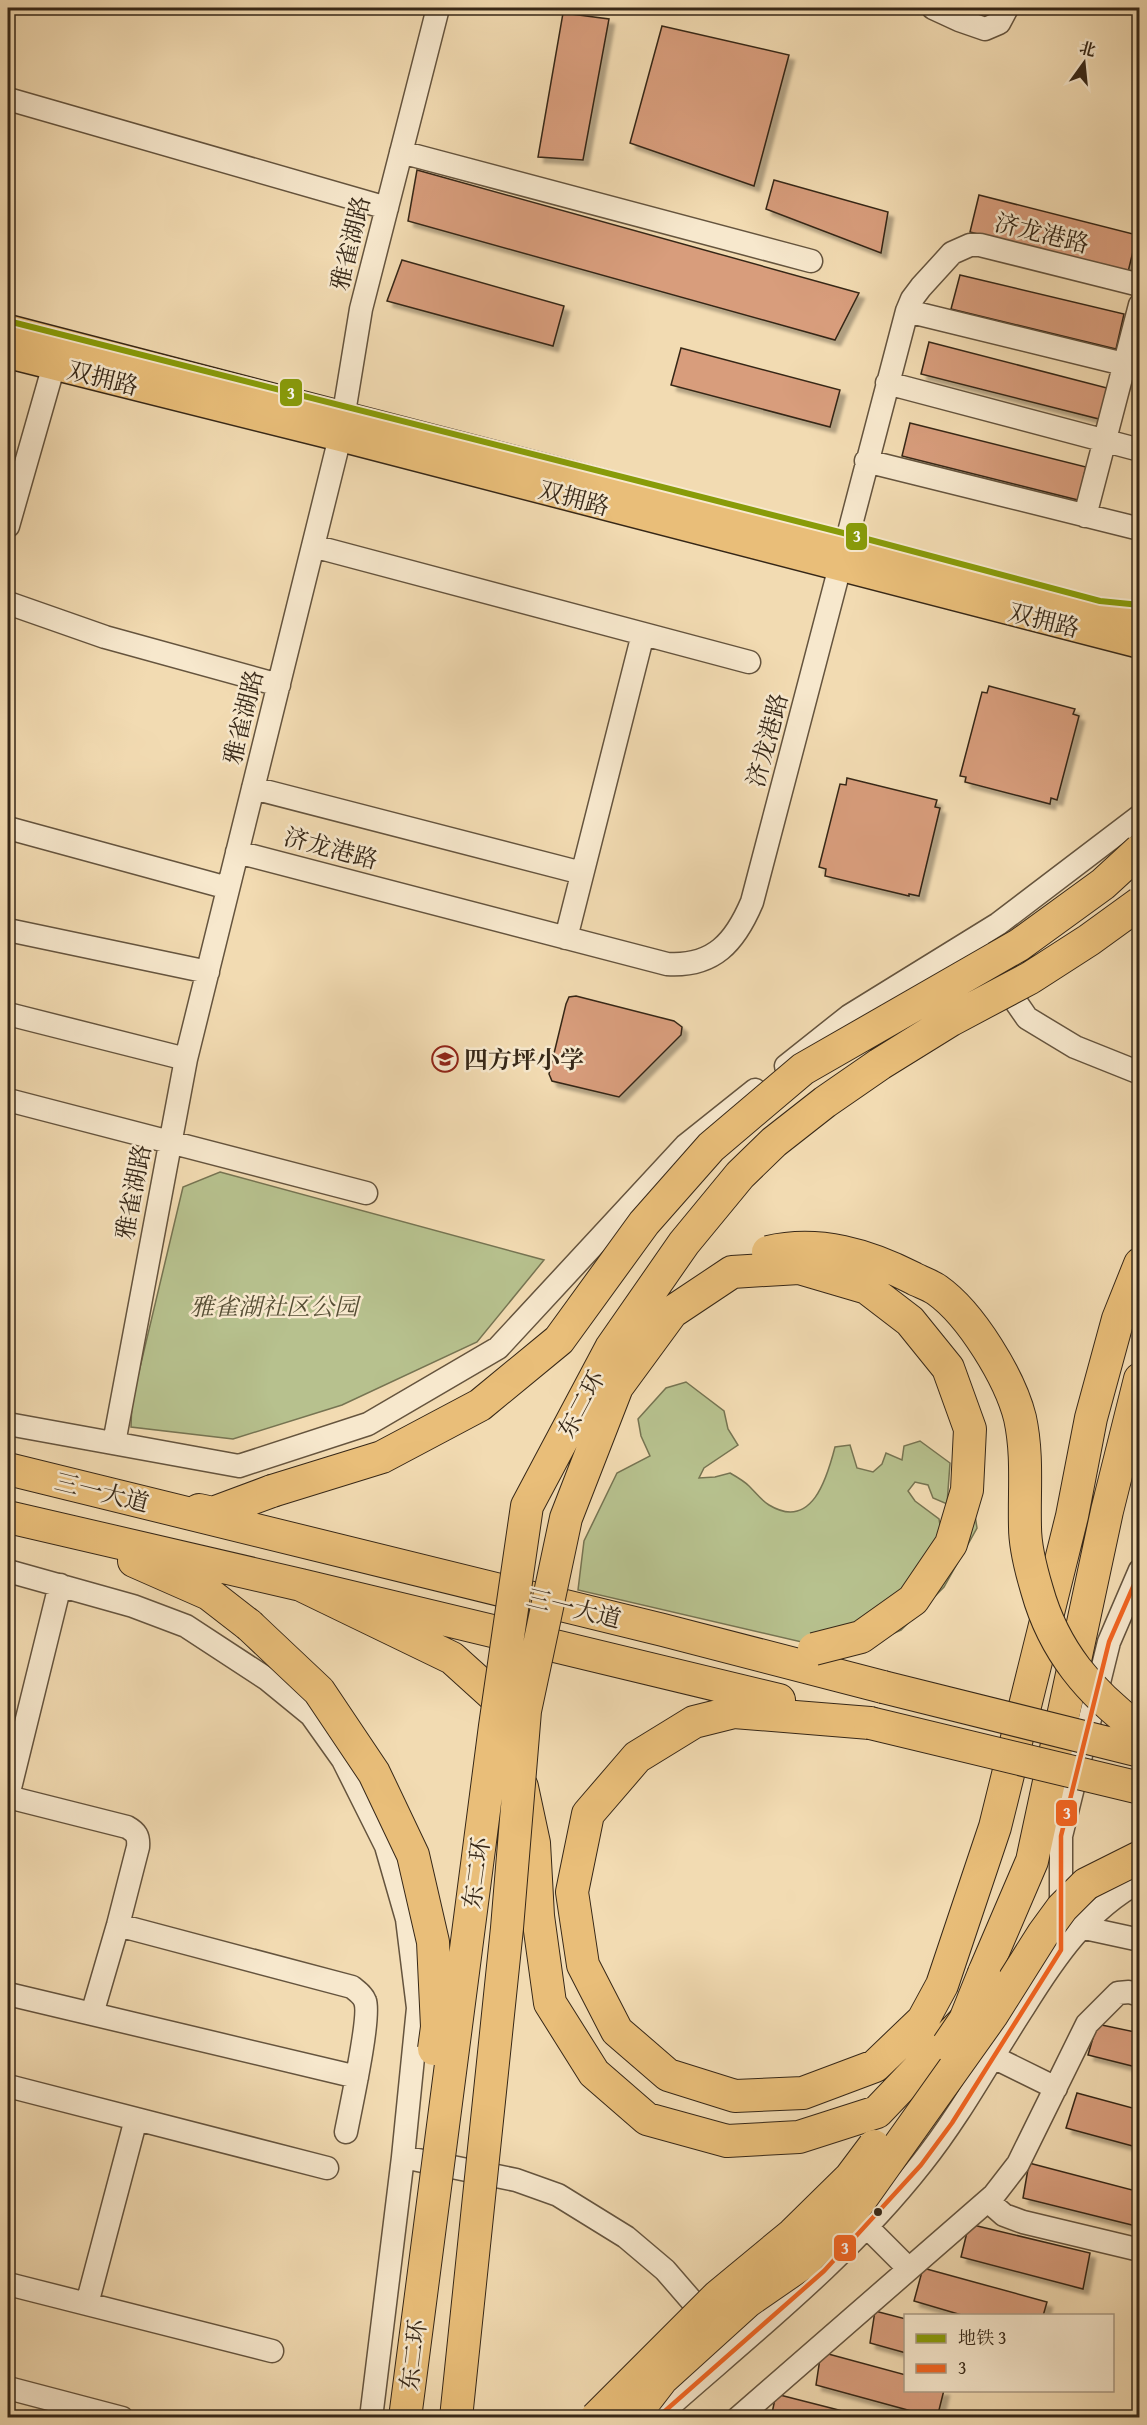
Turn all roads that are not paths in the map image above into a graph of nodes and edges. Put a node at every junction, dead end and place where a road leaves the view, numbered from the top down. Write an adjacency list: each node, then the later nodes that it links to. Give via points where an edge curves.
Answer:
1 (438, 8): 5 (street, 雅雀湖路)
2 (933, 8): 3 (street, via 985,29 999,23)
3 (1007, 8)
4 (8, 99): 6 (street)
5 (401, 152): 6 (street, 雅雀湖路); 7 (street)
6 (387, 208): 16 (street, 雅雀湖路, via 361,309)
7 (812, 261)
8 (1140, 285): 10 (street, 济龙港路, via 970,245 945,260 912,299)
9 (1140, 305): 14 (street)
10 (907, 311): 14 (street); 15 (street, 济龙港路)
11 (8, 329): 16 (main road, 双拥路)
12 (8, 354): 13 (main road, 双拥路)
13 (54, 365): 16 (main road, 双拥路); 21 (street)
14 (1132, 366): 17 (street)
15 (887, 382): 17 (street); 19 (street, 济龙港路)
16 (342, 427): 23 (street, 雅雀湖路); 24 (main road, 双拥路)
17 (1105, 442): 18 (street); 20 (street)
18 (1140, 450)
19 (866, 461): 20 (street); 24 (street, 济龙港路)
20 (1085, 516): 22 (street)
21 (8, 526)
22 (1140, 530)
23 (313, 546): 27 (street); 30 (street, 雅雀湖路)
24 (843, 557): 26 (main road, 双拥路); 28 (main road, 双拥路); 40 (street, 济龙港路, via 752,902 741,927 726,946 696,963 682,965)
25 (8, 603): 30 (street, via 105,637)
26 (1140, 623)
27 (643, 634): 29 (street); 36 (street)
28 (1140, 644)
29 (749, 662)
30 (279, 685): 31 (street, 雅雀湖路)
31 (253, 788): 35 (street, 雅雀湖路); 36 (street)
32 (1140, 816): 41 (street)
33 (8, 828): 37 (street)
34 (1140, 850): 54 (highway, bridge, via 1103,884 1019,945 803,1069 711,1147 644,1222 559,1340 480,1405 382,1457 213,1513)
35 (237, 852): 37 (street, 雅雀湖路); 40 (street, 济龙港路)
36 (582, 873): 40 (street)
37 (228, 888): 42 (street, 雅雀湖路)
38 (1140, 903): 50 (highway, bridge, via 1030,978 880,1064 774,1143 740,1175 684,1243)
39 (8, 930): 42 (street)
40 (566, 938)
41 (973, 939): 45 (street, via 1028,1018 1075,1047); 53 (street, via 849,1016 686,1145 498,1348 378,1419 239,1466)
42 (208, 972): 44 (street, 雅雀湖路)
43 (8, 1014): 44 (street)
44 (186, 1059): 47 (street, 雅雀湖路)
45 (1140, 1073)
46 (8, 1100): 47 (street)
47 (170, 1142): 48 (street); 53 (street, 雅雀湖路)
48 (366, 1193)
49 (1140, 1264): 62 (highway, via 1118,1319 1091,1418 1072,1516 995,1827 942,1985 923,2020 875,2067 803,2093 735,2096 668,2075 617,2031 583,1965 572,1892 588,1814 637,1757 694,1722 734,1712)
50 (611, 1348): 63 (highway, bridge, via 685,1280 723,1262 777,1250 822,1248 859,1254 937,1290 961,1313 990,1352 1008,1384 1020,1418 1026,1455 1025,1530 1037,1591 1052,1631 1090,1688); 97 (highway, 东二环, bridge, via 527,1506)
51 (1140, 1379): 76 (highway, bridge, via 1032,1861)
52 (8, 1424): 53 (street)
53 (114, 1443)
54 (11, 1470): 61 (highway, 三一大道)
55 (8, 1517): 56 (highway, 三一大道)
56 (38, 1524): 60 (highway, 三一大道); 96 (highway, bridge, via 209,1594 249,1625 319,1691 374,1773 413,1855 433,1942 437,2027)
57 (1140, 1570): 72 (street, via 1109,1642 1061,1836)
58 (8, 1571): 59 (street)
59 (60, 1585): 66 (street); 83 (street, via 186,1626 267,1679 311,1715 344,1760 386,1846 407,1919 418,2008)
60 (301, 1585): 62 (highway, 三一大道); 76 (highway, bridge, via 452,1658 505,1706 534,1843 538,1916 550,2003 594,2073 647,2119 727,2141 799,2137 877,2112)
61 (663, 1630): 64 (highway, 三一大道, bridge); 98 (highway, bridge, via 814,1649 861,1637 913,1600 951,1544 967,1490 970,1429 948,1368 910,1321 867,1288 799,1268 732,1272 672,1312 616,1387 566,1518 525,1711 507,1928)
62 (870, 1723): 65 (highway, 三一大道, bridge)
63 (1140, 1730)
64 (1140, 1751)
65 (1140, 1788)
66 (8, 1797): 69 (street, via 134,1831 138,1847)
67 (1140, 1857): 100 (highway, bridge, via 1086,1884 1062,1908 992,2015 849,2216 803,2263 748,2301 662,2379)
68 (1140, 1881): 70 (street, via 1117,1893)
69 (118, 1925): 75 (street); 78 (street, via 352,1987 366,2002)
70 (1080, 1927): 71 (street); 72 (street)
71 (1140, 1940)
72 (1061, 1950): 77 (street)
73 (8, 1994): 75 (street)
74 (1140, 1995): 80 (street, via 1118,1994 1095,2014)
75 (92, 2014): 78 (street)
76 (965, 2020): 99 (highway, bridge, via 850,2178 793,2234 718,2296)
77 (993, 2057): 80 (street); 86 (street, via 952,2123)
78 (357, 2077): 82 (street)
79 (8, 2086): 81 (street)
80 (1056, 2088): 85 (street, via 1018,2164)
81 (136, 2119): 84 (street); 90 (street)
82 (346, 2132)
83 (403, 2157): 91 (street, via 516,2180 558,2194 626,2237 666,2270); 95 (street)
84 (327, 2168)
85 (988, 2201): 87 (street, via 1004,2215 1023,2222); 88 (street)
86 (866, 2226): 88 (street); 91 (street, via 824,2271)
87 (1140, 2250)
88 (909, 2269): 102 (street)
89 (8, 2284): 90 (street)
90 (87, 2304): 92 (street)
91 (734, 2349): 101 (street)
92 (272, 2350)
93 (8, 2388): 94 (street)
94 (122, 2418)
95 (371, 2418)
96 (383, 2418)
97 (405, 2418)
98 (456, 2418)
99 (596, 2418)
100 (632, 2418)
101 (656, 2418)
102 (738, 2418)

